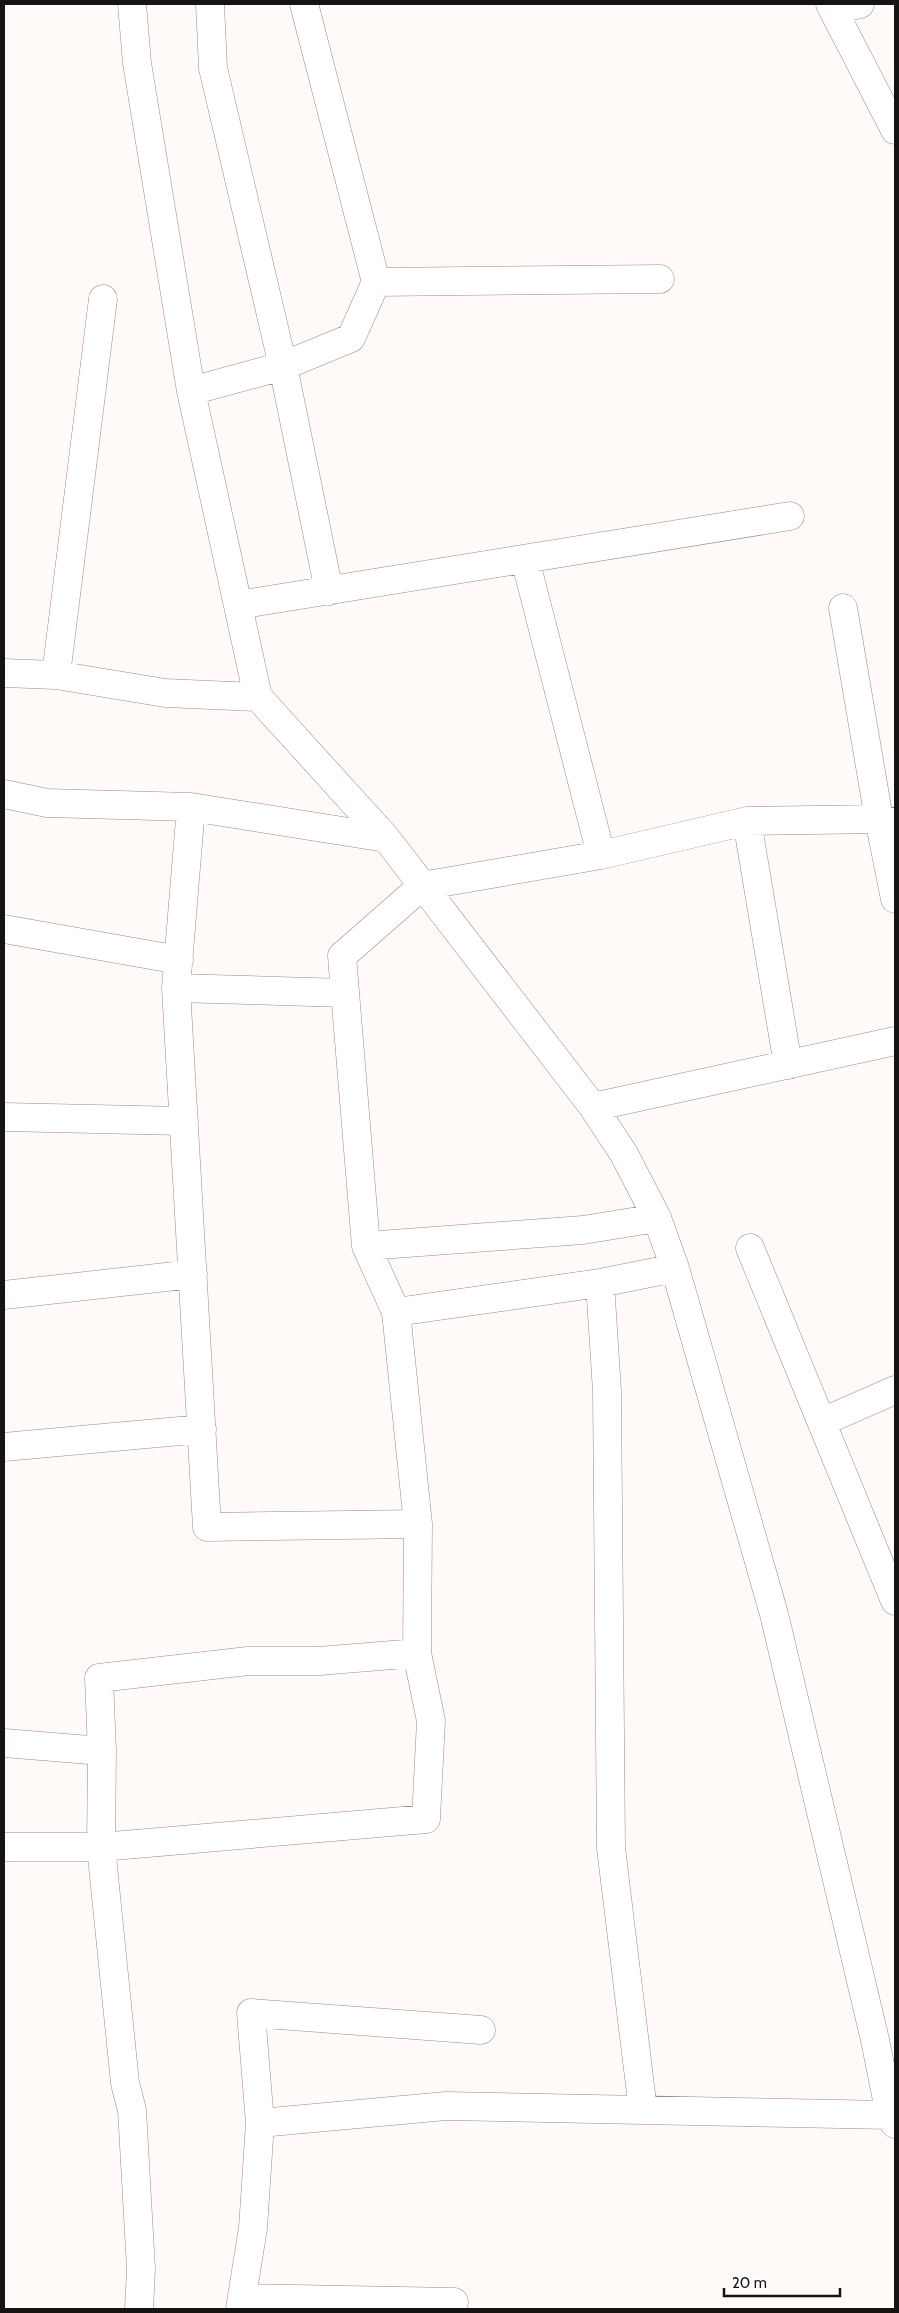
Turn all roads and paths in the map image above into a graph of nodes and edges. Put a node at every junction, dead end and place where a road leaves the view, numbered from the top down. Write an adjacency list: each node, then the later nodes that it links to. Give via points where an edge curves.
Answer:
1 (132, 4): 11 (street, via 137,64)
2 (210, 4): 10 (street, via 213,68)
3 (304, 4): 8 (street)
4 (860, 4): 5 (street)
5 (832, 7): 6 (street)
6 (895, 130)
7 (660, 279): 8 (street)
8 (376, 282): 10 (street, via 351,338)
9 (103, 299): 18 (street)
10 (283, 366): 11 (street); 14 (street)
11 (191, 391): 15 (street)
12 (790, 516): 13 (street)
13 (525, 559): 14 (street); 25 (street)
14 (329, 590): 15 (street)
15 (238, 605): 19 (street)
16 (843, 608): 22 (street)
17 (4, 673): 18 (street)
18 (56, 675): 19 (street, via 165,693)
19 (258, 697): 24 (street)
20 (4, 794): 21 (street, via 47,804)
21 (191, 808): 24 (street); 29 (street)
22 (887, 821): 23 (street); 27 (street)
23 (747, 822): 25 (street); 33 (street)
24 (386, 838): 26 (street)
25 (601, 855): 26 (street)
26 (422, 886): 31 (street, via 342,956); 34 (street)
27 (895, 899)
28 (4, 928): 29 (street)
29 (179, 960): 30 (street)
30 (176, 988): 31 (street); 36 (street)
31 (345, 993): 38 (street)
32 (895, 1041): 33 (street)
33 (788, 1065): 34 (street)
34 (593, 1106): 37 (street, via 624,1154)
35 (4, 1117): 36 (street)
36 (184, 1121): 41 (street)
37 (657, 1218): 38 (street, via 584,1230); 40 (street)
38 (366, 1246): 44 (street)
39 (750, 1248): 46 (street)
40 (675, 1268): 42 (street); 58 (street, via 774,1614)
41 (193, 1274): 43 (street); 47 (street)
42 (600, 1283): 44 (street); 57 (street, via 607,1391 611,1848)
43 (4, 1295)
44 (396, 1312): 49 (street)
45 (895, 1390): 46 (street)
46 (822, 1422): 50 (street)
47 (202, 1429): 48 (street); 49 (street, via 207,1527)
48 (4, 1447)
49 (418, 1524): 51 (street)
50 (895, 1601)
51 (417, 1653): 53 (street, via 320,1661 248,1661 99,1678); 55 (street, via 431,1721 426,1819)
52 (4, 1743): 53 (street)
53 (102, 1751): 55 (street)
54 (4, 1847): 55 (street)
55 (101, 1847): 62 (street, via 125,2083 132,2110 141,2269)
56 (481, 2030): 59 (street, via 251,2012)
57 (643, 2110): 58 (street); 59 (street, via 446,2106)
58 (892, 2120)
59 (260, 2123): 61 (street, via 253,2228)
60 (454, 2302): 61 (street)
61 (241, 2304)
62 (139, 2309)

